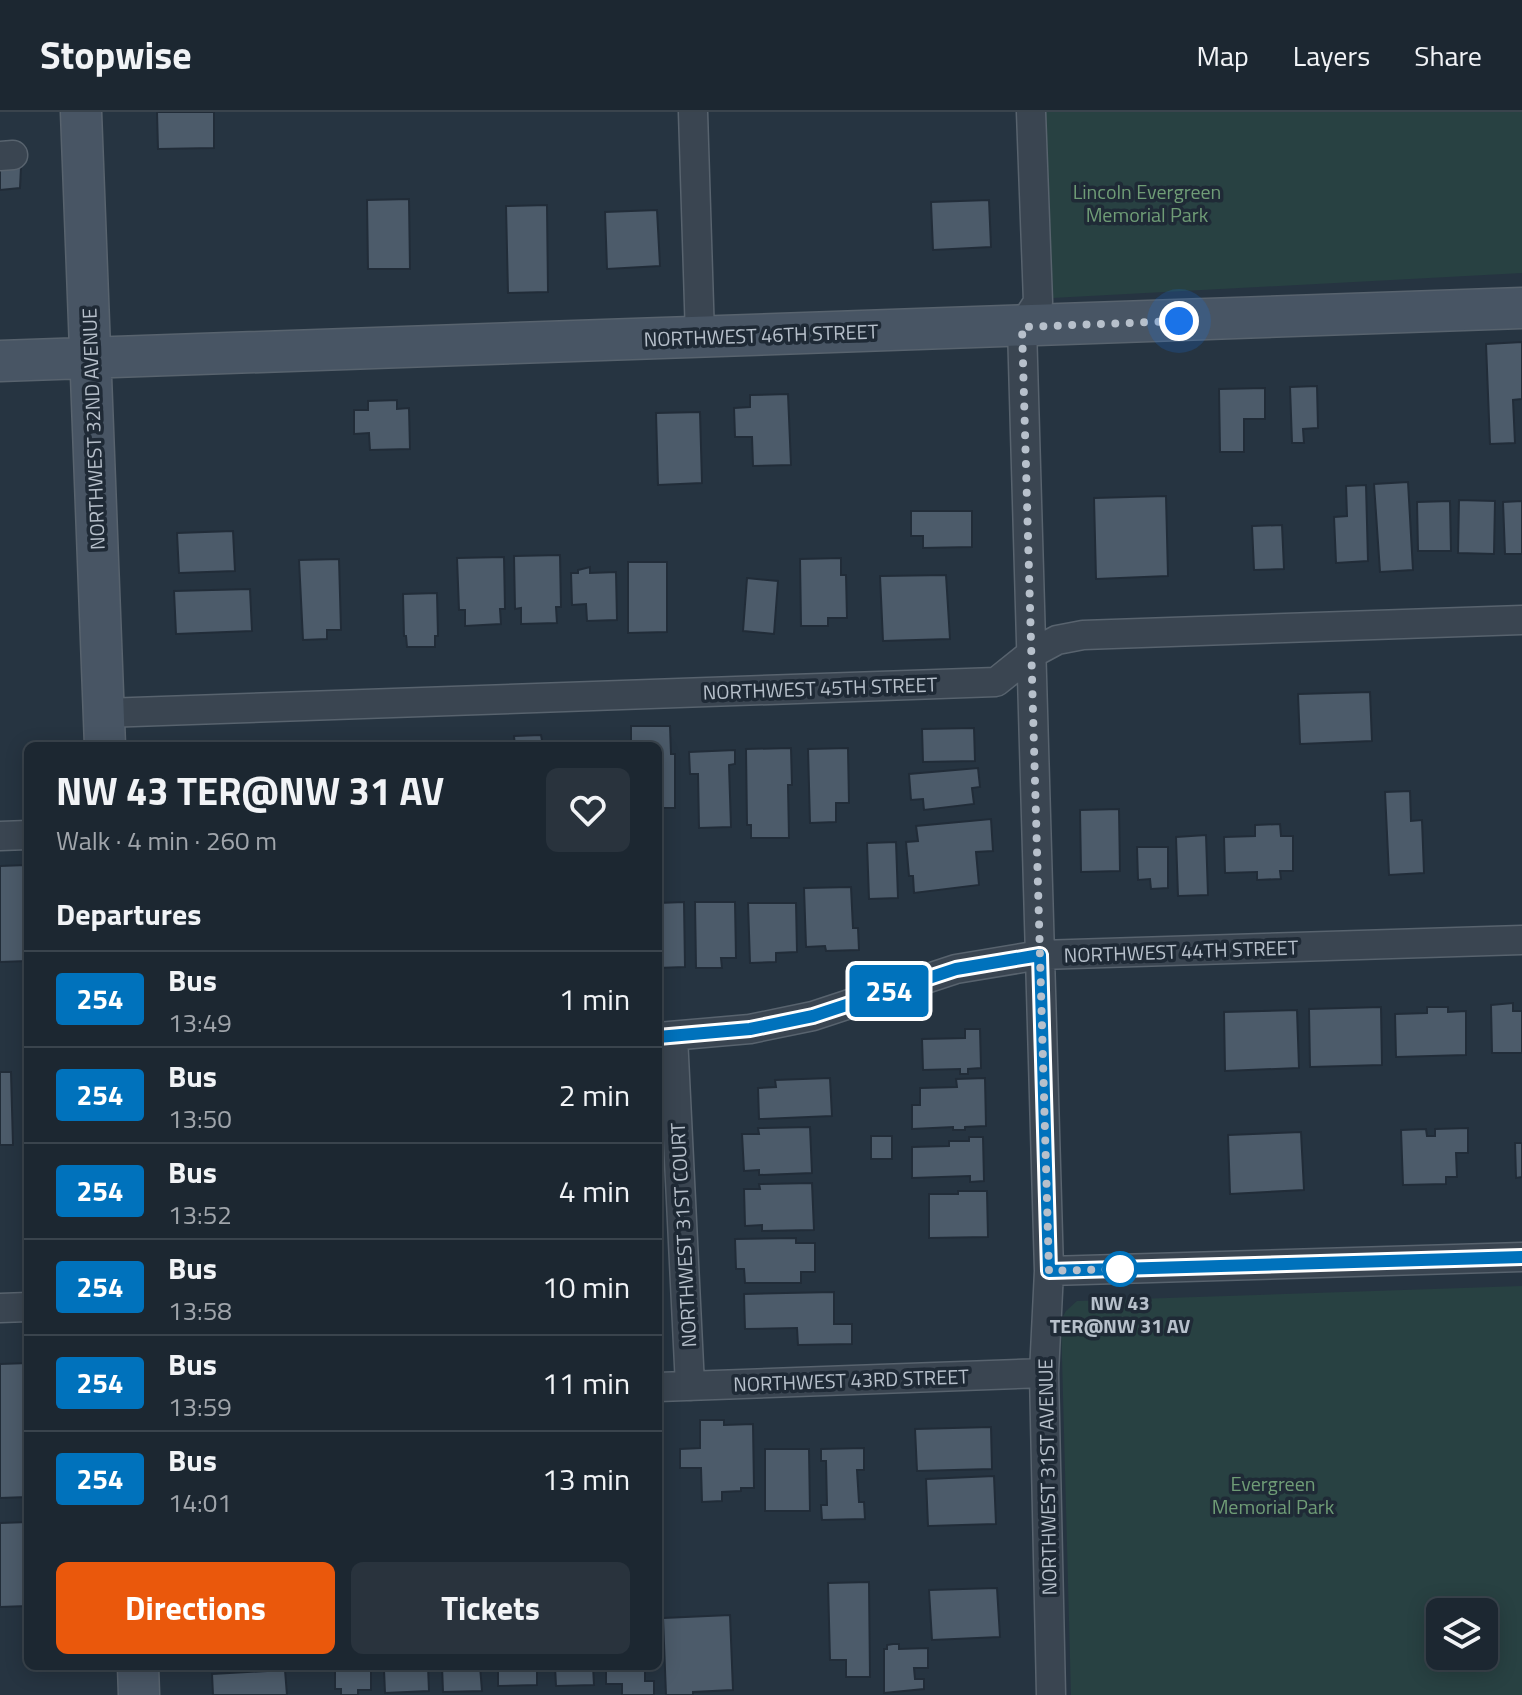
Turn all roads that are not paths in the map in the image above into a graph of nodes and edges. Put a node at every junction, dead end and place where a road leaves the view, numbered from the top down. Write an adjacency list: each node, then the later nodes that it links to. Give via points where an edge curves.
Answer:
1 (81, 112): 7 (street, NORTHWEST 32ND AVENUE)
2 (693, 112): 6 (street)
3 (1031, 112): 5 (street, NORTHWEST 31ST AVENUE, via 1038,302)
4 (1522, 308): 5 (street, NORTHWEST 46TH STREET)
5 (1022, 327): 6 (street, NORTHWEST 46TH STREET); 10 (street, NORTHWEST 31ST AVENUE)
6 (700, 337): 7 (street, NORTHWEST 46TH STREET)
7 (91, 357): 8 (street, NORTHWEST 46TH STREET); 11 (street, NORTHWEST 32ND AVENUE)
8 (0, 361)
9 (1522, 620): 10 (street, NORTHWEST 45TH STREET, via 1083,635 1057,640)
10 (1031, 654): 11 (street, NORTHWEST 45TH STREET, via 996,682); 15 (street, NORTHWEST 31ST AVENUE)
11 (104, 729)
12 (24, 835): 13 (street)
13 (0, 836)
14 (1522, 940): 15 (street, NORTHWEST 44TH STREET)
15 (1040, 955): 16 (street, NORTHWEST 44TH STREET, via 956,969 813,1016 750,1029); 18 (street, NORTHWEST 31ST AVENUE)
16 (666, 1036): 22 (street, NORTHWEST 31ST COURT)
17 (1522, 1257): 18 (street)
18 (1049, 1271): 21 (street, NORTHWEST 31ST AVENUE)
19 (24, 1307): 20 (street)
20 (0, 1308)
21 (1044, 1373): 22 (street, NORTHWEST 43RD STREET); 26 (street, NORTHWEST 31ST AVENUE)
22 (690, 1386): 23 (street, NORTHWEST 43RD STREET)
23 (662, 1387)
24 (138, 1670): 25 (street)
25 (139, 1695)
26 (1051, 1695)

